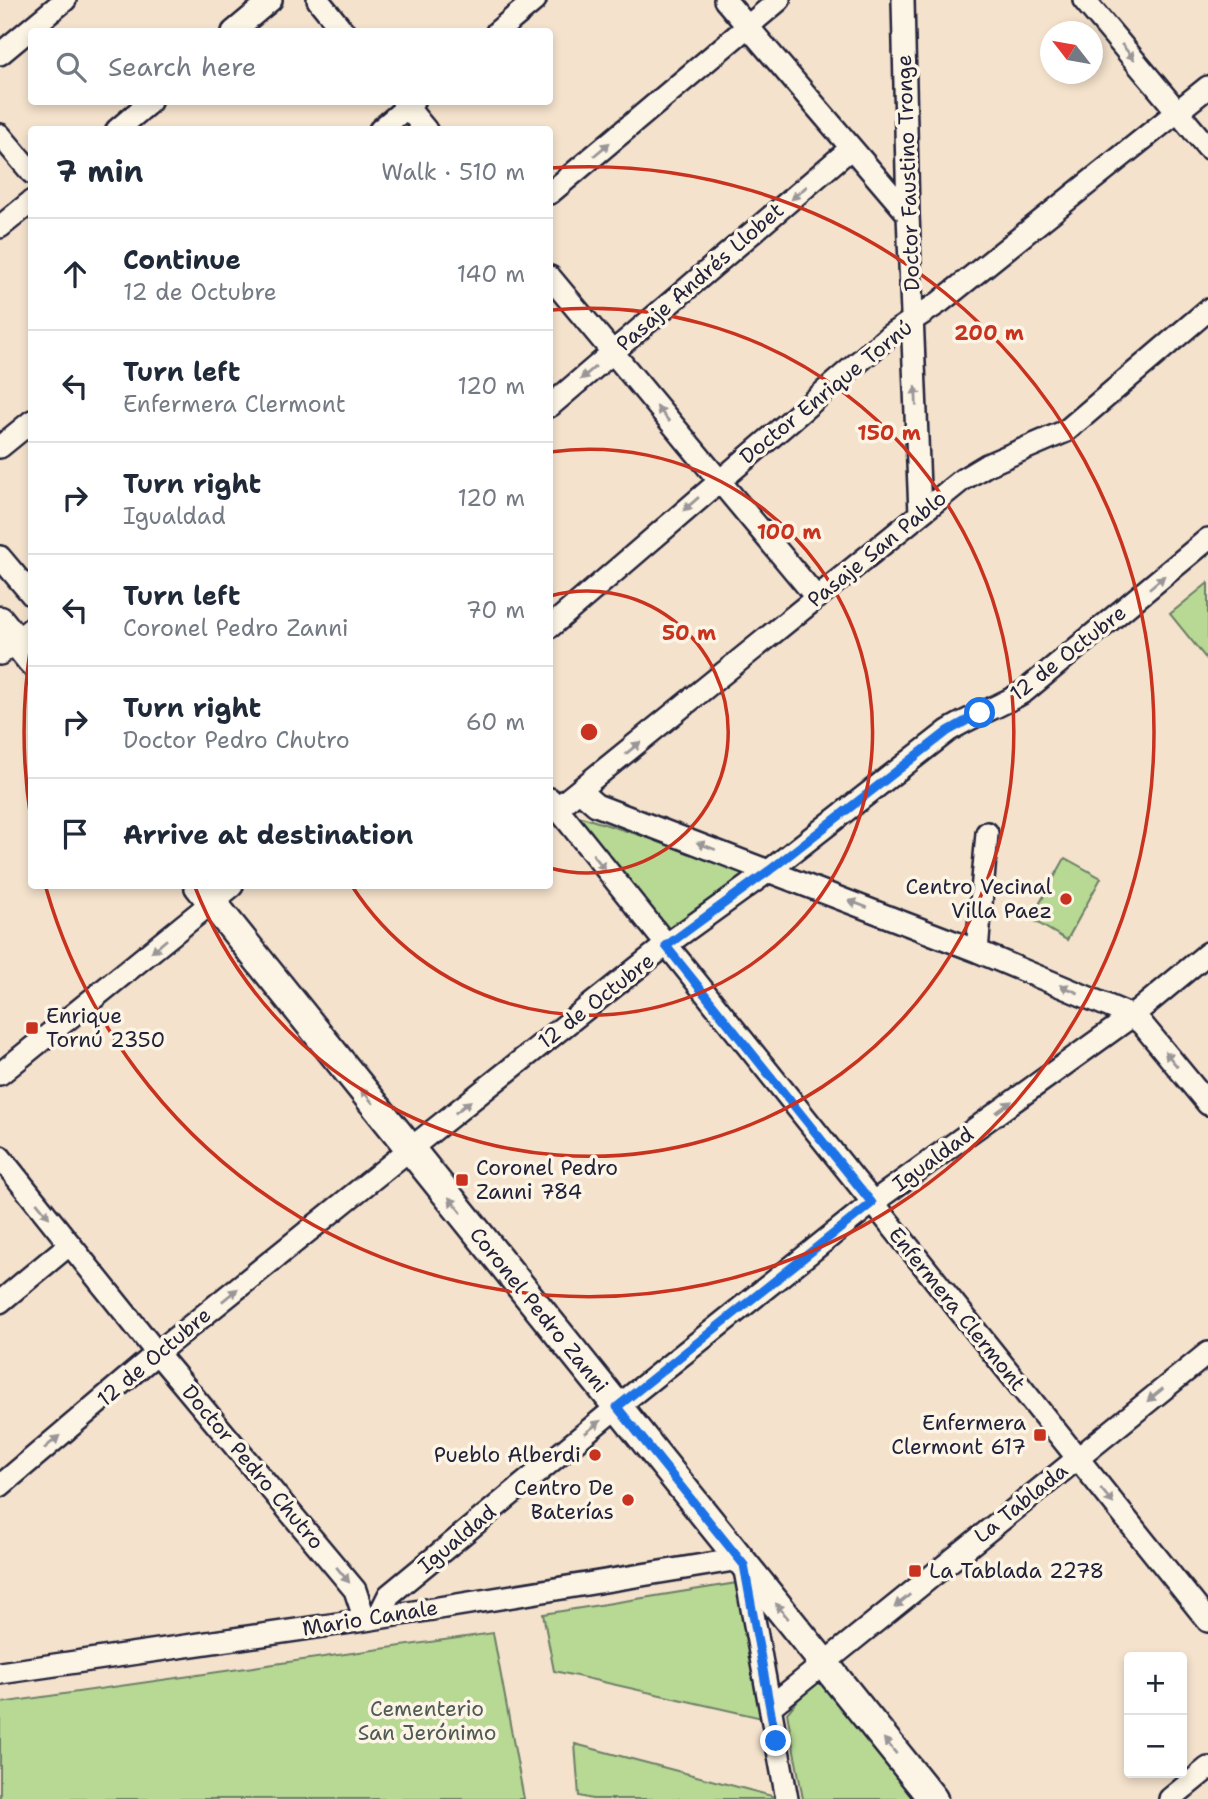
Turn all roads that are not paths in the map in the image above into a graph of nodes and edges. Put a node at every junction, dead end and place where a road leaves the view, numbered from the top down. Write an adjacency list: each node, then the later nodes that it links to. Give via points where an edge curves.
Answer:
1 (65, 0): 10 (street)
2 (271, 0): 11 (street)
3 (318, 0): 12 (street)
4 (535, 0): 13 (street)
5 (725, 0): 9 (street)
6 (779, 0): 9 (street)
7 (903, 0): 30 (street, Doctor Faustino Tronge)
8 (1084, 0): 20 (street, one-way to 20)
9 (748, 26): 26 (street); 28 (street, one-way to 9)
10 (31, 28)
11 (238, 28)
12 (341, 28)
13 (502, 28)
14 (28, 31): 15 (street)
15 (0, 54)
16 (1208, 87): 20 (street, Doctor Enrique Tornú)
17 (146, 105): 21 (street)
18 (406, 105): 22 (street)
19 (409, 105): 23 (street)
20 (1178, 111): 25 (street); 34 (street, Doctor Enrique Tornú)
21 (122, 126)
22 (384, 126)
23 (423, 126)
24 (0, 135): 27 (street)
25 (1208, 148)
26 (850, 149): 30 (street); 35 (street, Pasaje Andrés Llobet, one-way to 35)
27 (28, 168)
28 (553, 190)
29 (28, 204): 31 (street)
30 (908, 214): 34 (street, Doctor Faustino Tronge)
31 (0, 227)
32 (553, 281): 35 (street)
33 (1208, 310): 40 (street, Pasaje San Pablo, via 1066,432 987,465)
34 (913, 320): 39 (street, Doctor Enrique Tornú); 40 (street, Doctor Faustino Tronge, one-way to 34)
35 (612, 352): 36 (street, Pasaje Andrés Llobet, one-way to 36); 39 (street, one-way to 35)
36 (553, 403)
37 (28, 424): 38 (street)
38 (0, 447)
39 (719, 481): 44 (street); 45 (street, Doctor Enrique Tornú, one-way to 45)
40 (920, 513): 44 (street, Pasaje San Pablo)
41 (1208, 539): 49 (street, 12 de Octubre, one-way to 41, via 948,731 1026,691)
42 (0, 557): 43 (street)
43 (28, 590)
44 (817, 598): 46 (street, Pasaje San Pablo, one-way to 44)
45 (553, 624)
46 (580, 791): 47 (street, Pasaje San Pablo); 49 (street, one-way to 46, via 596,805)
47 (553, 804): 51 (street, Enfermera Clermont, one-way to 51)
48 (987, 832): 52 (street)
49 (770, 870): 51 (street, 12 de Octubre); 52 (street, one-way to 49)
50 (214, 891): 55 (street, one-way to 55); 57 (main road, Coronel Pedro Zanni, one-way to 50)
51 (666, 946): 57 (street, 12 de Octubre, one-way to 51); 59 (street, Enfermera Clermont)
52 (977, 951): 54 (street, one-way to 52)
53 (1208, 953): 54 (street, Igualdad)
54 (1132, 1016): 56 (street, one-way to 54); 59 (street, Igualdad, one-way to 54)
55 (0, 1074)
56 (1208, 1104)
57 (410, 1149): 62 (street, 12 de Octubre, one-way to 57); 64 (main road, Coronel Pedro Zanni, one-way to 57)
58 (0, 1157): 60 (street, Doctor Pedro Chutro, one-way to 60)
59 (872, 1203): 64 (street, Igualdad); 65 (street, Enfermera Clermont)
60 (70, 1244): 61 (street); 62 (street, Doctor Pedro Chutro)
61 (0, 1302)
62 (157, 1353): 66 (street, 12 de Octubre, one-way to 62); 68 (street, Doctor Pedro Chutro, one-way to 68, via 355,1590)
63 (1208, 1353): 65 (street, La Tablada, one-way to 65)
64 (617, 1407): 67 (main road, Coronel Pedro Zanni); 68 (street, Igualdad, one-way to 64, via 389,1595)
65 (1077, 1458): 69 (street, Enfermera Clermont, one-way to 69); 70 (street, La Tablada, one-way to 70)
66 (0, 1486)
67 (742, 1562): 68 (street, Mario Canale); 70 (main road, Coronel Pedro Zanni, one-way to 67); 72 (street)
68 (371, 1618): 71 (street, Mario Canale)
69 (1208, 1621)
70 (825, 1664): 72 (street, La Tablada); 75 (main road, Coronel Pedro Zanni, one-way to 70)
71 (0, 1673)
72 (770, 1707): 74 (street)
73 (1208, 1768): 76 (street)
74 (787, 1799)
75 (933, 1799)
76 (1170, 1799)

